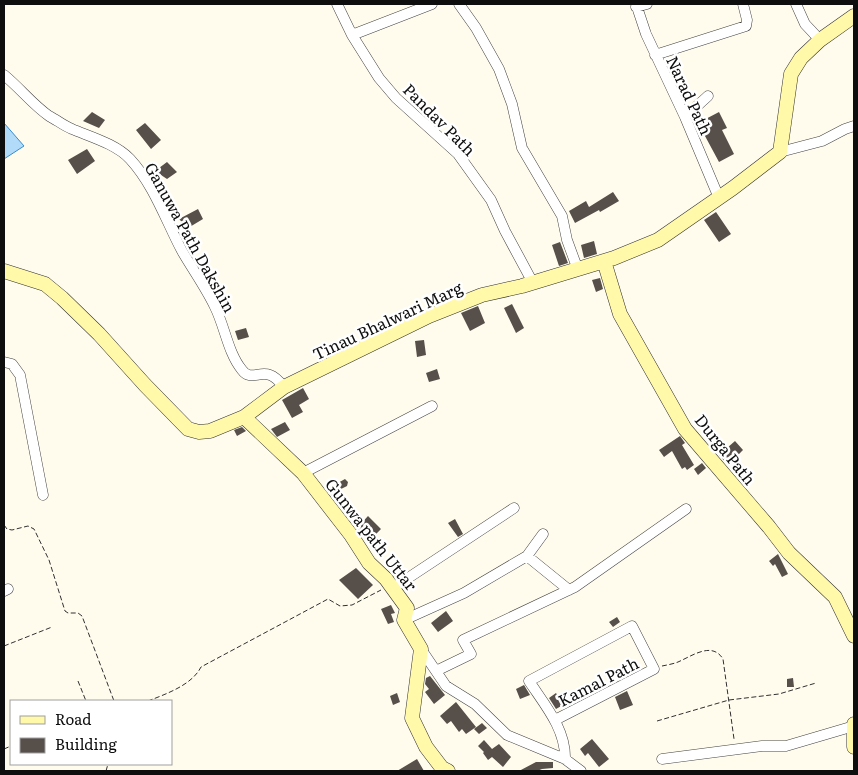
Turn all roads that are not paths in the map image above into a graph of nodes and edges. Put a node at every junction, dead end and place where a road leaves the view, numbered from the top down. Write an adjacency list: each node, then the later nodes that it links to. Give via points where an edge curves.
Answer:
1 (337, 4): 9 (street, Pandav Path)
2 (432, 4): 9 (street)
3 (459, 4): 19 (street, via 499,69 512,104 522,148 562,216)
4 (647, 4): 7 (street)
5 (743, 4): 11 (street, via 748,20 746,26)
6 (796, 4): 10 (street, via 804,24)
7 (636, 6): 11 (street, Narad Path)
8 (854, 16): 10 (street)
9 (352, 35): 21 (street, Pandav Path, via 396,98 458,154 491,200)
10 (820, 40): 16 (street, via 801,58 791,74)
11 (656, 55): 14 (street, Narad Path)
12 (4, 75): 23 (street, Ganuwa Path Dakshin, via 48,115 128,157 140,171 216,308 240,369 250,376 269,374)
13 (708, 96): 14 (street)
14 (685, 118): 17 (street, Narad Path)
15 (854, 126): 16 (street, via 822,141)
16 (780, 152): 17 (street, Tinau Bhalwari Marg)
17 (719, 198): 18 (street, Tinau Bhalwari Marg, via 658,240)
18 (604, 262): 19 (street, Tinau Bhalwari Marg); 35 (street, Durga Path, via 620,314 685,429 789,553 835,598)
19 (578, 270): 21 (street, Tinau Bhalwari Marg)
20 (4, 271): 25 (street, Tinau Bhalwari Marg, via 45,284 62,298 188,429 210,431)
21 (533, 282): 23 (street, Tinau Bhalwari Marg, via 482,295 429,316)
22 (4, 362): 27 (street, via 12,364 20,375)
23 (284, 387): 25 (street, Tinau Bhalwari Marg)
24 (432, 406): 26 (street)
25 (244, 417): 26 (street, Gunwa path Uttar)
26 (303, 473): 32 (street, Gunwa path Uttar, via 369,562)
27 (42, 495)
28 (514, 508): 32 (street)
29 (686, 509): 33 (street)
30 (543, 534): 31 (street)
31 (527, 556): 33 (street); 34 (street, via 464,594)
32 (392, 586): 34 (street, Gunwa path Uttar, via 407,608)
33 (569, 590): 37 (street, via 463,640 471,654)
34 (404, 620): 36 (street, Gunwa path Uttar)
35 (854, 636)
36 (421, 650): 37 (street); 43 (street, via 412,718)
37 (436, 671): 41 (street, via 446,686 475,704 507,735)
38 (555, 720): 38 (street, Kamal Path, via 529,681 632,626 654,669); 41 (street, via 564,743)
39 (854, 725): 40 (street); 42 (street, via 786,746 735,748)
40 (854, 747)
41 (565, 759): 44 (street)
42 (662, 759)
43 (442, 770)
44 (581, 771)

